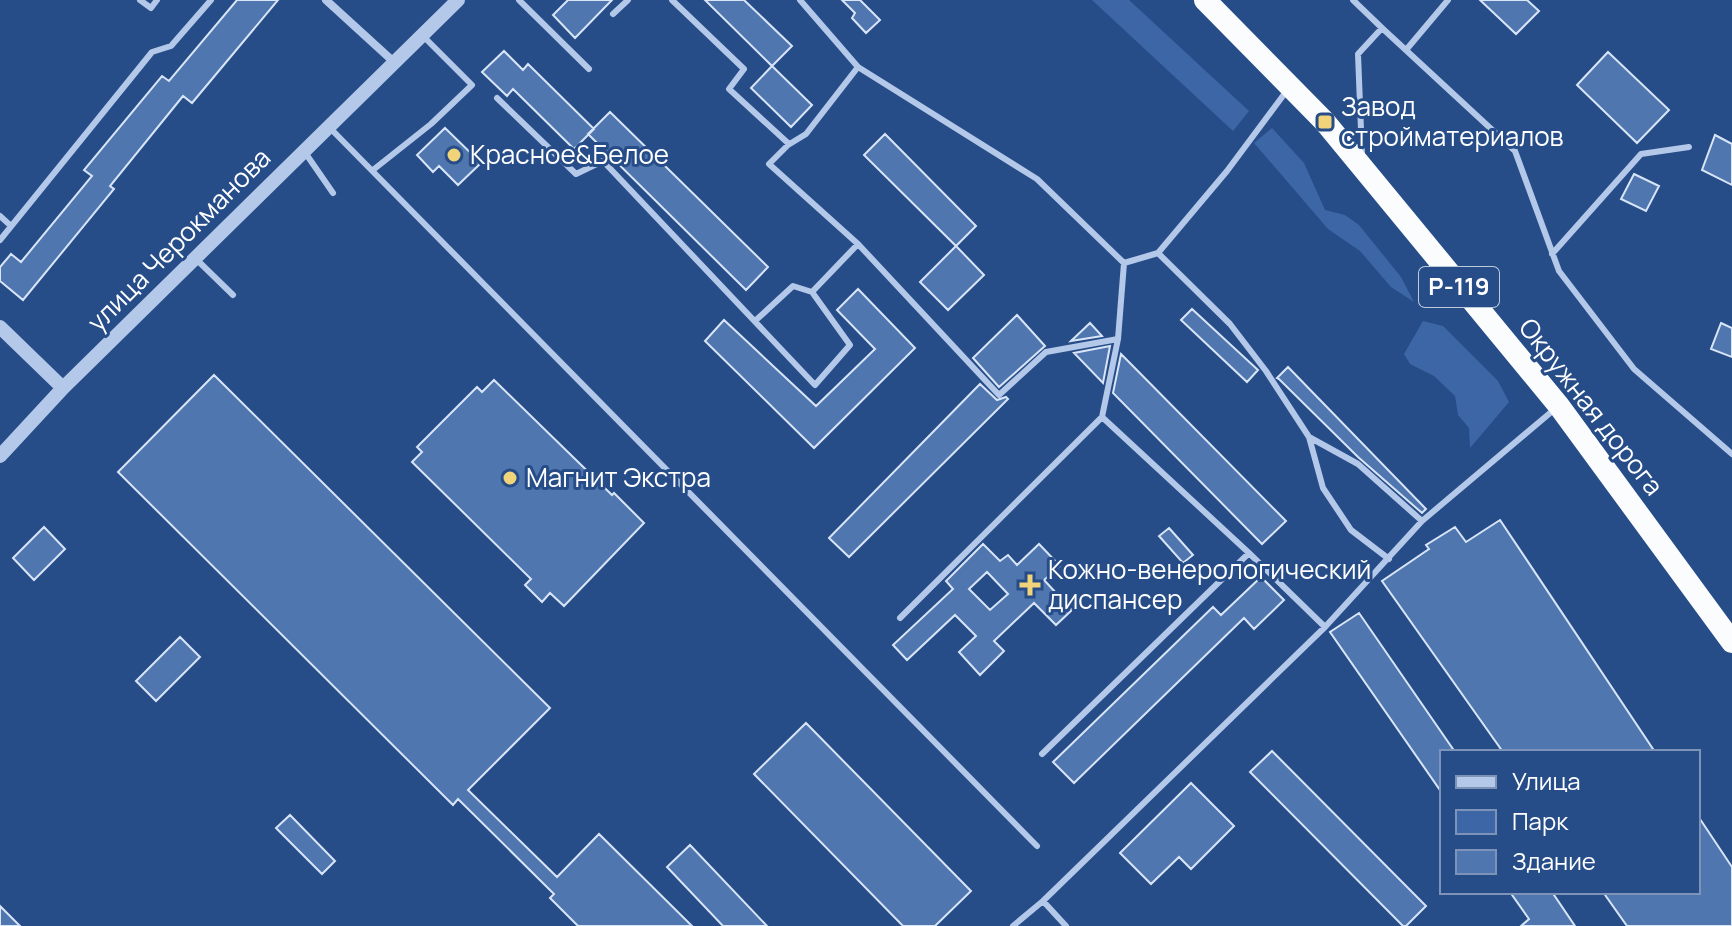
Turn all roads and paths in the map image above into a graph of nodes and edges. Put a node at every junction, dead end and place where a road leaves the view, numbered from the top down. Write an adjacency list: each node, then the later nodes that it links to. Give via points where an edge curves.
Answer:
1 (140, 0): 2 (lane, via 151,8)
2 (157, 0)
3 (211, 0): 30 (lane, via 171,46 152,52)
4 (326, 0): 17 (street)
5 (458, 0): 15 (street, улица Черокманова)
6 (519, 0): 19 (lane)
7 (628, 0): 13 (lane)
8 (672, 0): 23 (lane, via 744,69 729,89)
9 (800, 0): 18 (lane)
10 (1205, 0): 20 (highway, Окружная дорога / Р-119)
11 (1353, 0): 14 (lane)
12 (1448, 0): 16 (lane)
13 (613, 14)
14 (1382, 28): 16 (lane); 26 (lane, via 1358,54)
15 (422, 35): 17 (street, улица Черокманова); 27 (lane, via 472,85)
16 (1406, 50): 34 (lane, via 1515,151)
17 (395, 63): 22 (street, улица Черокманова)
18 (858, 67): 23 (lane, via 806,134); 36 (lane, via 1037,179)
19 (589, 69)
20 (1290, 86): 26 (highway, Окружная дорога / Р-119); 33 (lane)
21 (497, 98): 39 (lane, via 576,174 603,161)
22 (329, 127): 25 (street, улица Черокманова); 27 (lane)
23 (789, 144): 32 (lane, via 769,164)
24 (1689, 147): 34 (lane, via 1641,154)
25 (304, 151): 28 (lane); 35 (street, улица Черокманова)
26 (1363, 166): 43 (highway, Окружная дорога / Р-119)
27 (373, 170): 55 (lane)
28 (333, 193)
29 (0, 216): 30 (lane)
30 (11, 226): 31 (lane)
31 (0, 240)
32 (858, 244): 37 (lane); 41 (lane, via 999,395 1046,352)
33 (1158, 253): 36 (lane); 45 (lane, via 1230,324)
34 (1552, 254): 46 (lane, via 1559,271 1634,369)
35 (195, 258): 38 (lane); 42 (street, улица Черокманова)
36 (1124, 263): 41 (lane)
37 (812, 292): 39 (lane, via 793,286); 39 (lane, via 850,345 815,385)
38 (233, 295)
39 (755, 321)
40 (0, 327): 42 (street)
41 (1118, 339): 44 (lane)
42 (63, 388): 47 (street, улица Черокманова)
43 (1559, 406): 48 (lane); 53 (highway, Окружная дорога / Р-119)
44 (1102, 417): 49 (lane); 51 (lane)
45 (1309, 437): 48 (lane, via 1358,464); 50 (lane, via 1323,488 1351,530)
46 (1732, 454)
47 (0, 456)
48 (1422, 521): 50 (lane)
49 (1249, 553): 52 (lane); 54 (lane)
50 (1389, 559): 52 (lane)
51 (900, 618)
52 (1325, 627): 56 (lane)
53 (1732, 642)
54 (1042, 754)
55 (1037, 846)
56 (1043, 901): 57 (lane); 58 (lane)
57 (1013, 926)
58 (1066, 926)

